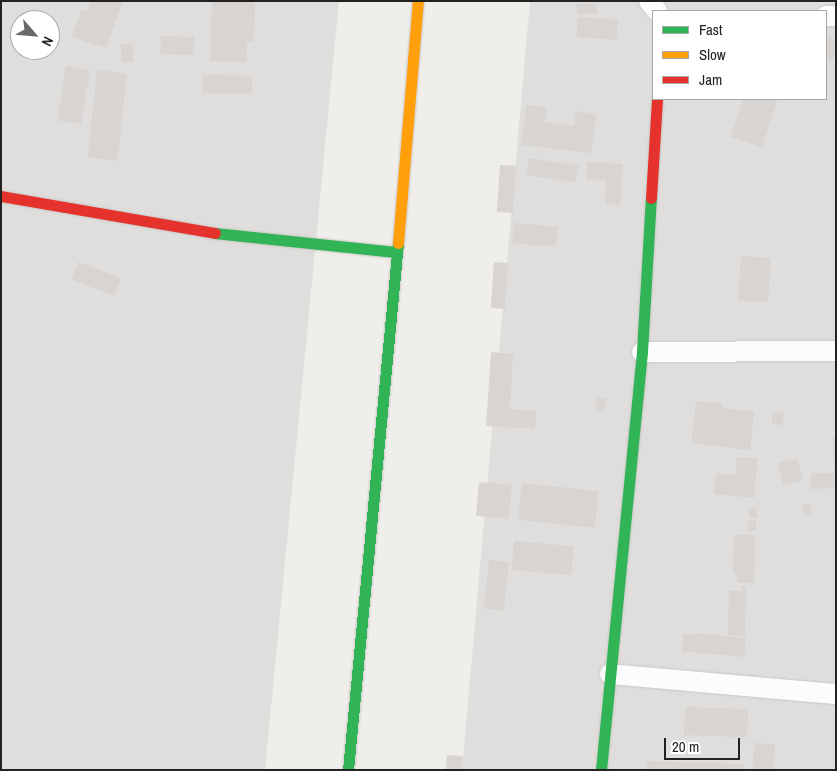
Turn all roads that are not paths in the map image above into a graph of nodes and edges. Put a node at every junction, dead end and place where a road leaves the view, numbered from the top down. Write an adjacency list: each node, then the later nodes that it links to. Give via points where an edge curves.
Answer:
1 (418, 1): 4 (street)
2 (657, 100): 6 (street)
3 (1, 196): 4 (street, via 200,232)
4 (397, 252): 9 (street)
5 (836, 351): 6 (street)
6 (642, 352): 7 (street)
7 (610, 674): 8 (street); 10 (street)
8 (836, 694)
9 (348, 770)
10 (601, 770)

